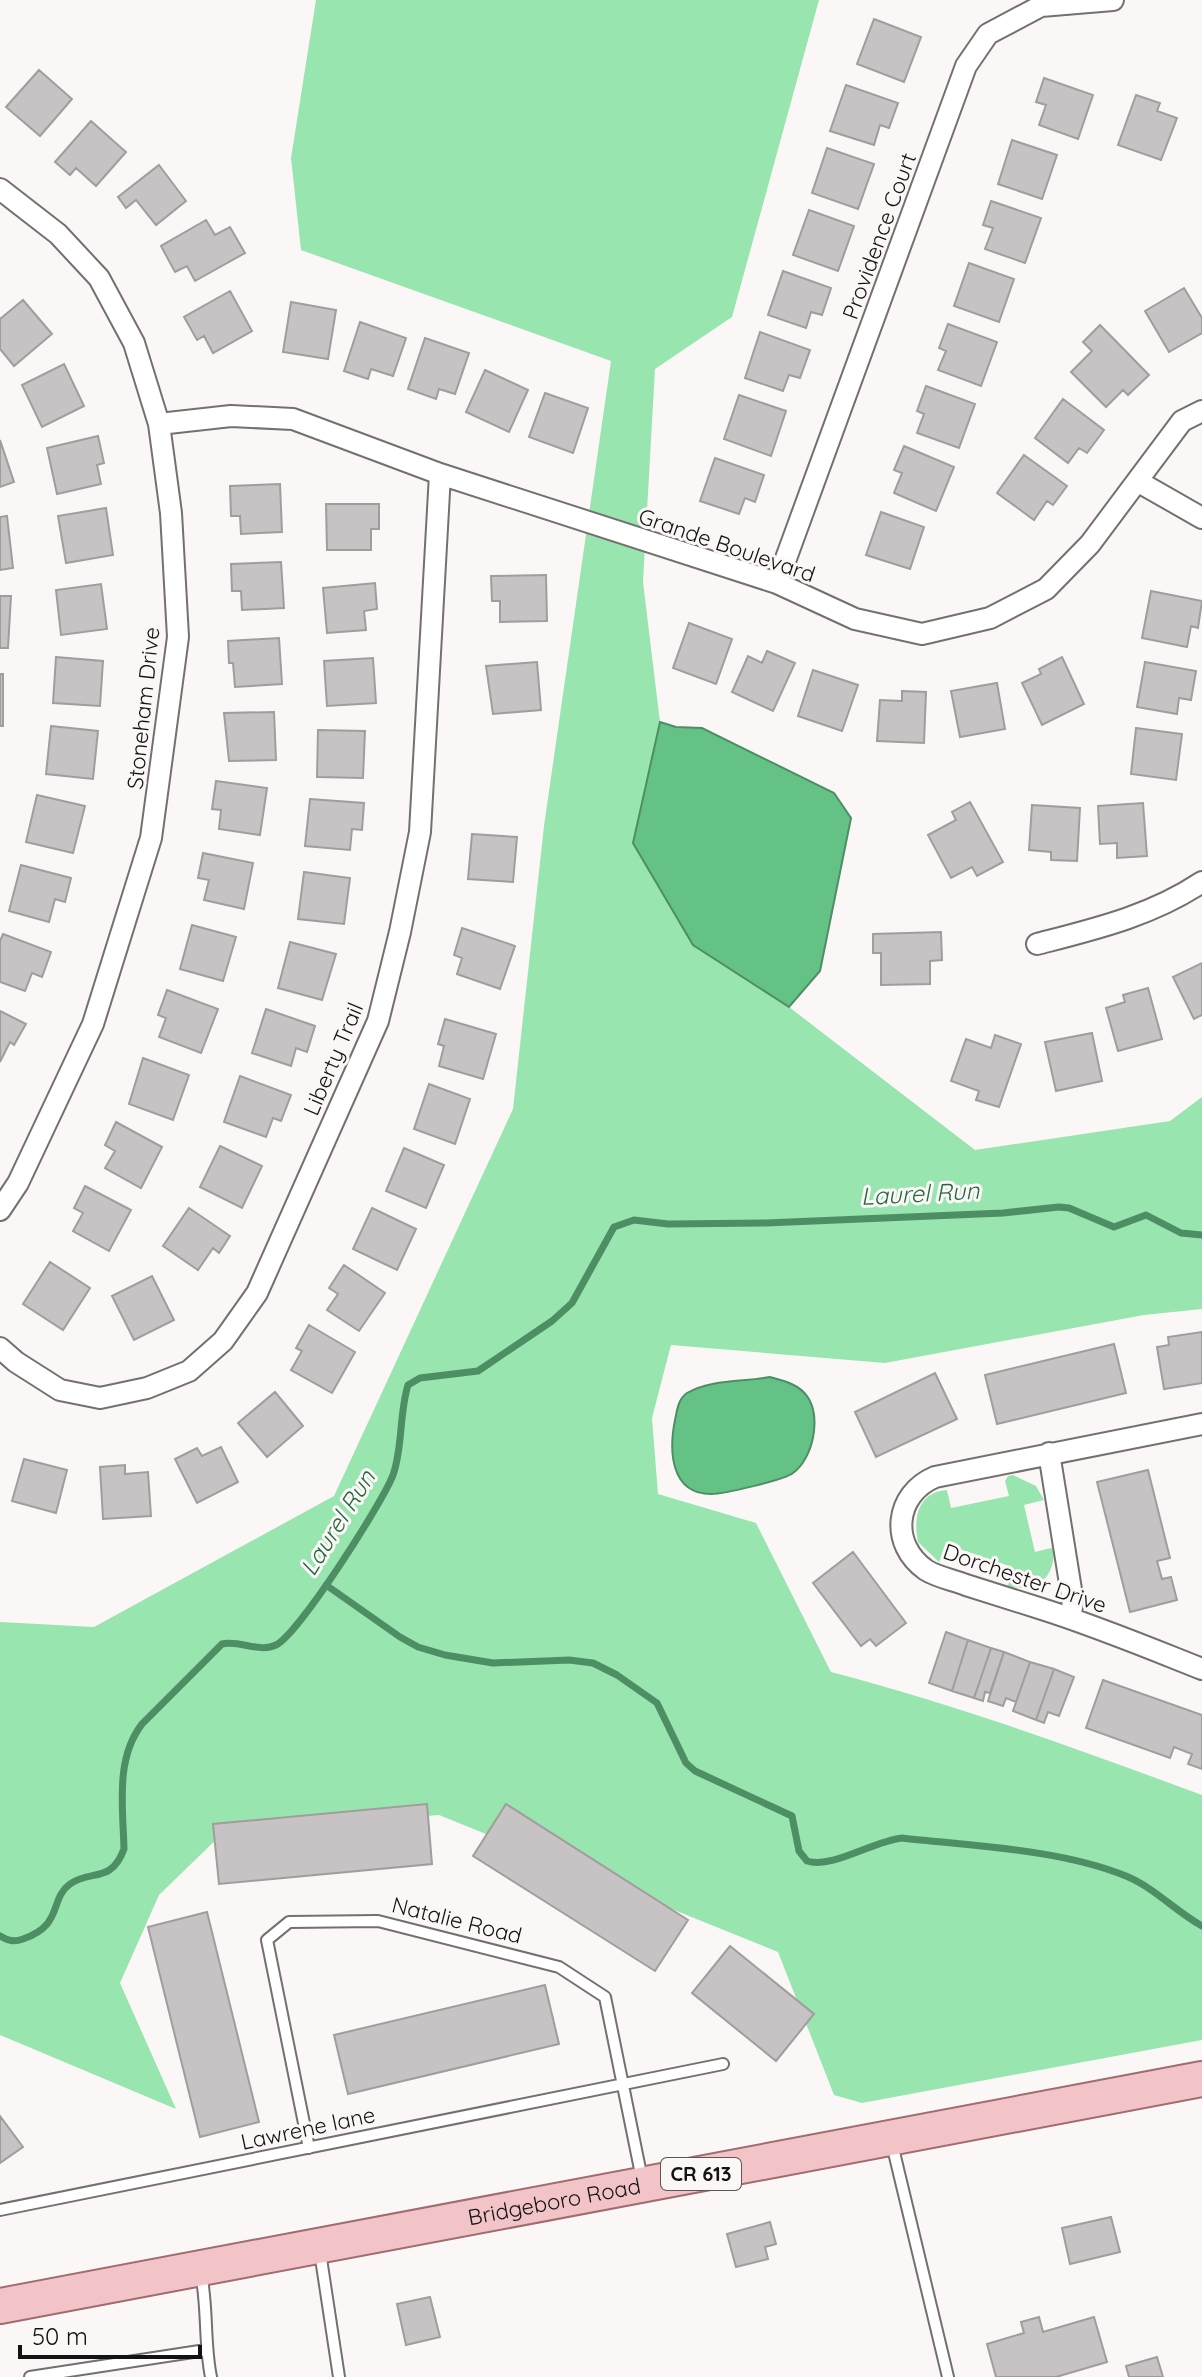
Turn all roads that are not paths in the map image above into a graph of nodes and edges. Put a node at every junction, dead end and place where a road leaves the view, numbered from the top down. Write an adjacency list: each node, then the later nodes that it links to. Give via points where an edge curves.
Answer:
1 (1113, 0): 8 (street, Providence Court, via 1041,6 988,34 966,66)
2 (0, 189): 4 (street, Stoneham Drive, via 58,234 99,278 134,343)
3 (1202, 411): 6 (street, Grande Boulevard, via 1182,421)
4 (159, 424): 5 (street, Grande Boulevard, via 231,416 293,419); 11 (street, Stoneham Drive, via 171,513 178,637 151,838 93,1024 18,1183)
5 (440, 474): 8 (street, Grande Boulevard); 12 (street, Liberty Trail, via 420,832 400,932 378,1021 257,1293 223,1341 189,1371 147,1388 100,1398 60,1390)
6 (1137, 481): 7 (street); 8 (street, Grande Boulevard, via 1090,544 1046,589 990,618 922,634 855,619)
7 (1202, 518)
8 (777, 583)
9 (1202, 882): 10 (street, via 1125,921)
10 (1037, 944)
11 (0, 1210)
12 (0, 1348)
13 (1202, 1424): 14 (street, Dorchester Drive)
14 (1049, 1453): 15 (street, via 1073,1602); 15 (street, Dorchester Drive, via 923,1482 907,1500 902,1533 910,1553 927,1571)
15 (1070, 1618): 16 (street, Dorchester Drive)
16 (1202, 1669)
17 (723, 2064): 19 (lane, Lawrene lane)
18 (1202, 2079): 20 (main road, Bridgeboro Road / CR 613)
19 (623, 2082): 21 (lane, Lawrene lane); 21 (lane, Natalie Road, via 605,1997 559,1967 378,1921 289,1922 267,1940); 22 (lane, Natalie Road)
20 (891, 2138): 22 (main road, Bridgeboro Road / CR 613); 32 (lane)
21 (309, 2148): 23 (lane, Lawrene lane)
22 (644, 2185): 24 (main road, Bridgeboro Road / CR 613)
23 (0, 2210)
24 (319, 2246): 25 (main road, Bridgeboro Road / CR 613); 31 (lane)
25 (200, 2268): 26 (main road, Bridgeboro Road / CR 613); 27 (lane, via 207,2304)
26 (0, 2306)
27 (206, 2350): 28 (lane); 30 (lane)
28 (73, 2373): 29 (lane)
29 (30, 2377)
30 (211, 2377)
31 (339, 2377)
32 (948, 2377)

